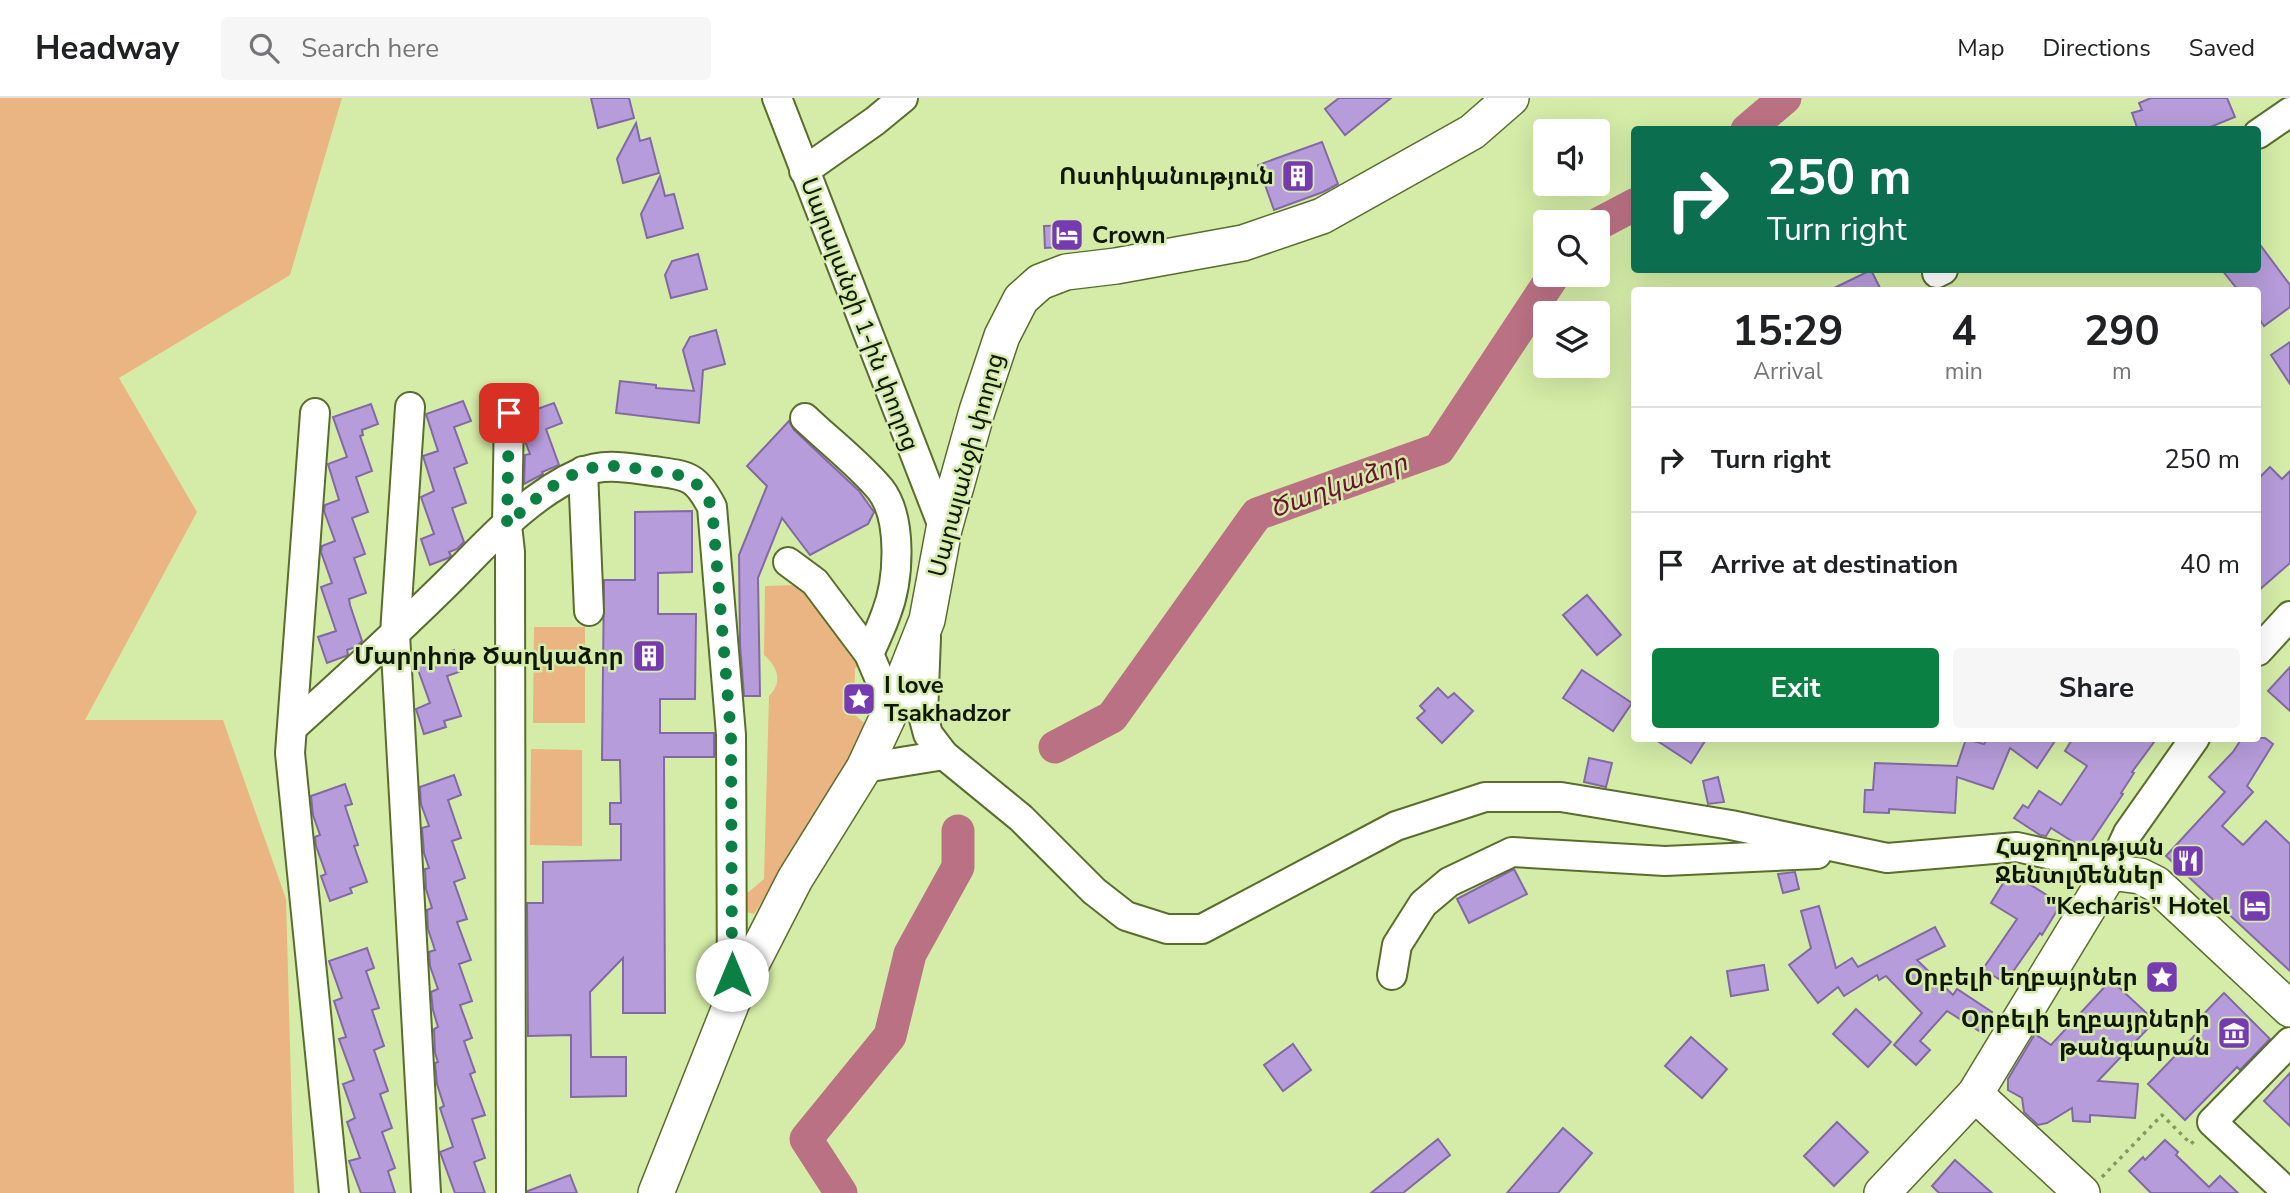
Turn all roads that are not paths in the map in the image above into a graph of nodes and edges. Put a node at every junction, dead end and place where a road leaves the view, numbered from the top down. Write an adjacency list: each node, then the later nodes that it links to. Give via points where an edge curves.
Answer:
1 (777, 98): 6 (street, Սարալանջի 1-ին փողոց)
2 (903, 98): 6 (street)
3 (1511, 98): 13 (main road, Սարալանջի փողոց, via 1472,132 1322,216 1243,243 1066,272 1040,282 1021,299 1002,336)
4 (2290, 112): 5 (street)
5 (2261, 132)
6 (804, 171): 13 (street, Սարալանջի 1-ին փողոց)
7 (410, 407): 18 (street)
8 (315, 413): 22 (street)
9 (509, 413): 12 (street)
10 (805, 418): 20 (street, via 881,491 894,519 895,581)
11 (583, 471): 12 (street, via 551,488); 15 (street); 29 (street, via 611,465 686,476 702,488 712,507 731,735)
12 (507, 525): 18 (street); 36 (street)
13 (944, 529): 17 (main road, Սարալանջի փողոց)
14 (788, 562): 20 (street, via 816,582)
15 (589, 611)
16 (2290, 616): 19 (street)
17 (927, 620): 21 (main road, Սարալանջի փողոց); 24 (street, via 923,715 928,734)
18 (395, 634): 22 (street); 35 (street)
19 (2261, 649)
20 (869, 654): 21 (street)
21 (892, 708): 25 (main road, Սարալանջի փողոց)
22 (294, 726): 34 (street, via 291,778)
23 (2192, 742): 27 (street, via 2128,833)
24 (944, 755): 25 (street); 26 (street, via 1021,818 1094,891 1126,916 1167,929 1202,929 1396,825 1485,797 1561,797 1731,825)
25 (864, 768): 29 (main road, Սարալանջի փողոց, via 795,879)
26 (1855, 852): 27 (street, via 1887,858 2017,847); 28 (street, via 1665,861 1512,852 1449,881 1423,904 1397,945)
27 (2110, 872): 30 (main road, via 2140,876 2156,884); 32 (main road)
28 (1391, 975)
29 (732, 1002): 37 (main road, Սարալանջի փողոց)
30 (2290, 1009)
31 (2290, 1042): 39 (street, via 2212,1122)
32 (1975, 1094): 33 (main road); 38 (main road)
33 (2090, 1188)
34 (334, 1193)
35 (426, 1193)
36 (510, 1193)
37 (656, 1193)
38 (1882, 1193)
39 (2288, 1193)

